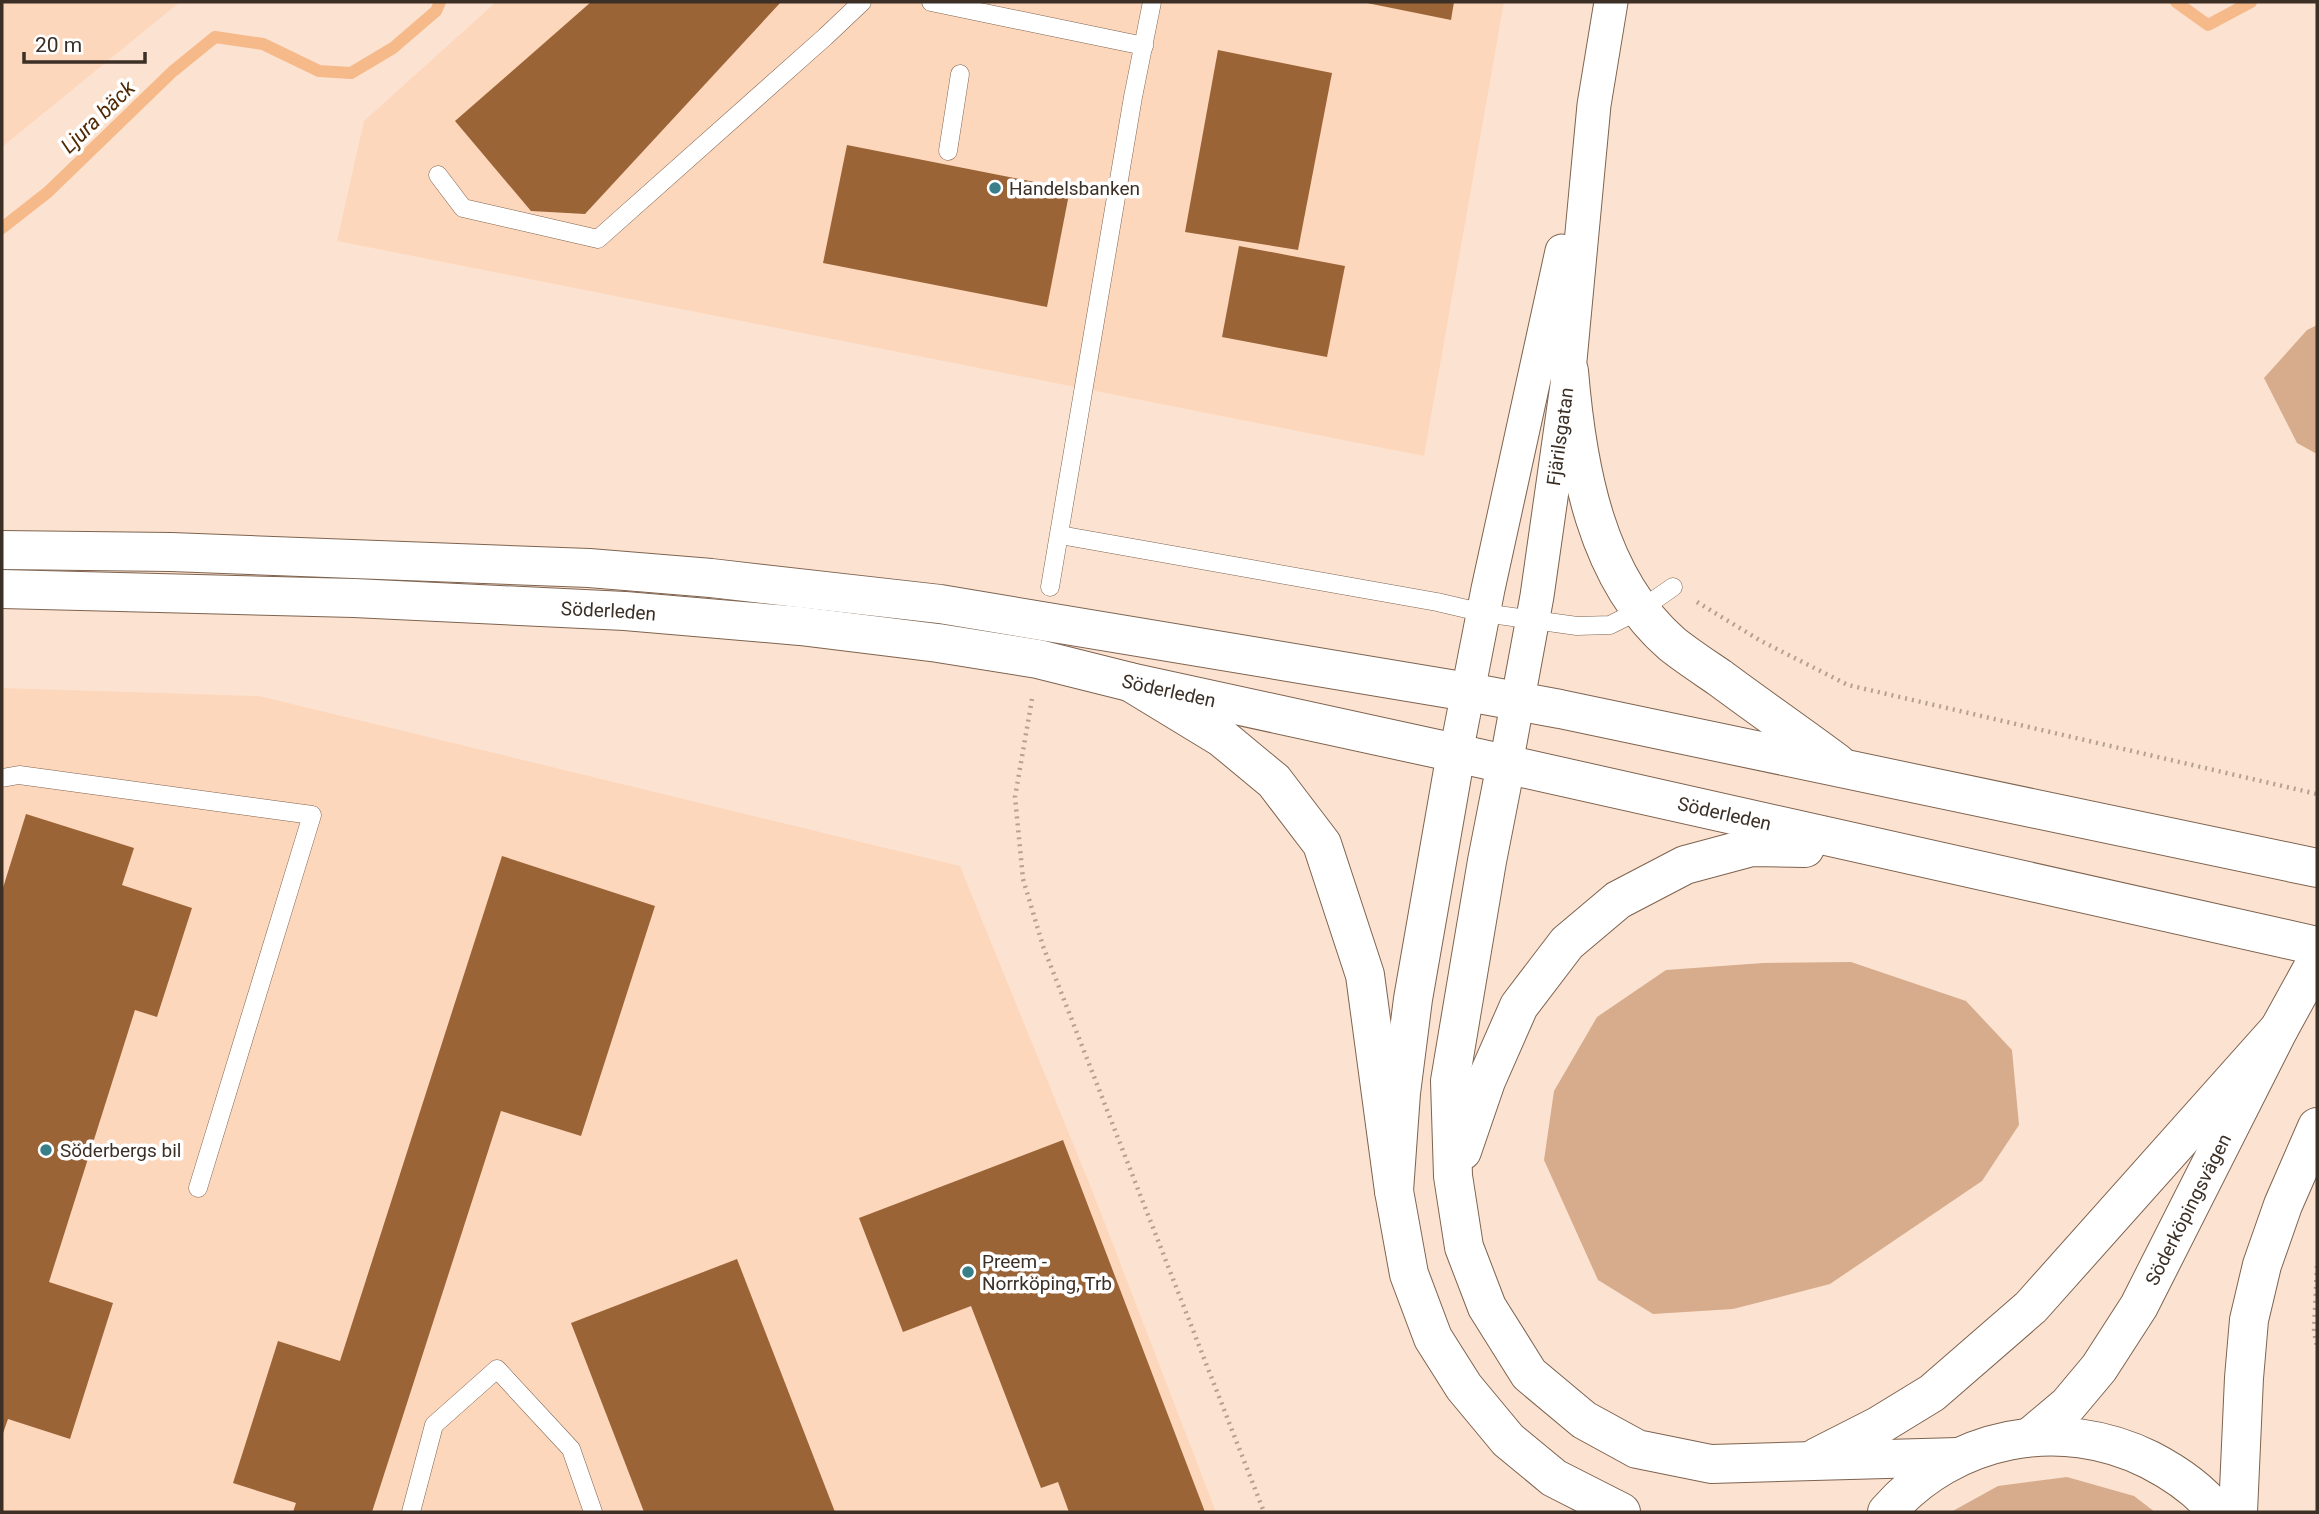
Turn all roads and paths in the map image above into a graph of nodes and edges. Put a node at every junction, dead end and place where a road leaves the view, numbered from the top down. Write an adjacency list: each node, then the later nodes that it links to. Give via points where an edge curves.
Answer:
1 (862, 2): 9 (lane, via 597,239 463,208)
2 (931, 2): 5 (lane)
3 (1152, 2): 5 (lane)
4 (1611, 2): 7 (street, Fjärilsgatan)
5 (1143, 46): 11 (lane)
6 (960, 74): 8 (lane)
7 (1594, 105): 10 (street, Fjärilsgatan); 17 (street, Fjärilsgatan)
8 (948, 151)
9 (438, 175)
10 (1569, 371): 16 (main road, via 1573,428 1590,501 1610,560); 18 (street, Fjärilsgatan)
11 (1060, 535): 13 (lane); 17 (lane)
12 (2, 550): 20 (main road, via 589,568 711,578 940,604)
13 (1050, 587)
14 (1673, 587): 16 (lane); 27 (path, via 1761,641 1848,685)
15 (2, 589): 19 (main road, Söderleden, via 354,598 639,612 939,643 1038,659)
16 (1640, 610): 18 (lane, via 1610,625); 25 (main road, via 1672,643)
17 (1484, 614): 18 (lane); 20 (street, Fjärilsgatan)
18 (1532, 620): 22 (street, Fjärilsgatan)
19 (1130, 682): 23 (main road, Söderleden); 36 (main road, via 1222,738 1274,781 1322,844 1365,975)
20 (1468, 692): 22 (main road); 23 (street, Fjärilsgatan)
21 (1032, 695): 44 (path, via 1015,797 1023,879 1043,946)
22 (1517, 701): 24 (street, Fjärilsgatan); 25 (main road)
23 (1456, 753): 24 (main road, Söderleden); 36 (main road, via 1413,999)
24 (1506, 764): 28 (main road, Söderleden); 34 (main road, via 1450,1081)
25 (1847, 770): 29 (main road)
26 (2, 778): 35 (lane, via 19,775 312,815)
27 (2317, 794)
28 (1892, 850): 30 (main road, Söderleden); 34 (main road, via 1752,847 1685,865 1618,900 1567,943 1519,1006 1486,1081)
29 (2317, 868)
30 (2317, 946)
31 (2317, 960): 32 (main road, Söderköpingsvägen)
32 (2279, 1029): 39 (main road, Söderköpingsvägen, via 2138,1306 2099,1368 2068,1405); 41 (main road, via 2031,1307 1932,1393)
33 (2317, 1127): 48 (main road, via 2283,1205 2249,1320)
34 (1453, 1176): 41 (main road, via 1464,1247 1487,1307 1529,1374 1584,1420 1637,1449 1711,1465)
35 (198, 1188)
36 (1394, 1191): 45 (main road, via 1409,1274 1433,1338 1464,1387 1508,1440 1554,1478)
37 (2317, 1266): 38 (path)
38 (2317, 1347)
39 (2030, 1437): 40 (main road); 47 (main road, via 2078,1437 2126,1448 2169,1470)
40 (1958, 1457): 41 (main road); 46 (main road, via 1927,1475)
41 (1808, 1462)
42 (411, 1512): 43 (lane, via 434,1425 497,1368 571,1449)
43 (593, 1512)
44 (1264, 1512)
45 (1621, 1512)
46 (1887, 1512)
47 (2217, 1512)
48 (2238, 1512)

